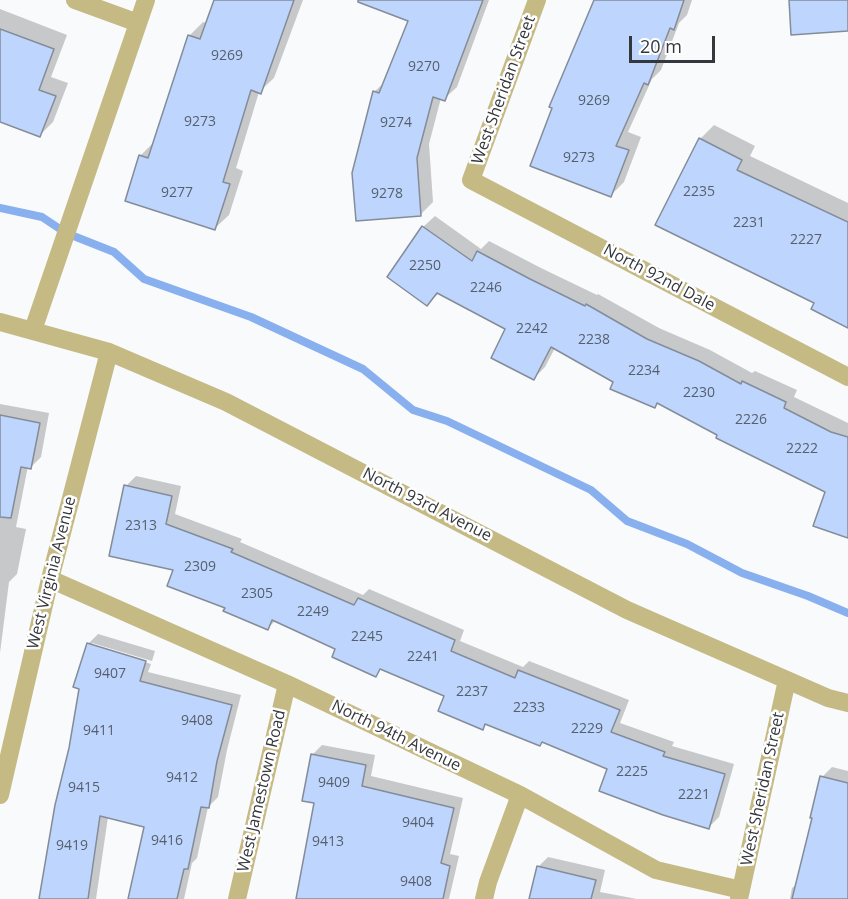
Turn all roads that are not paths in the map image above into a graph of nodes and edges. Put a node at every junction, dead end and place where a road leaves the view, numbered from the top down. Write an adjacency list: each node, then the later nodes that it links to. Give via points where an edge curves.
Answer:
1 (75, 0): 4 (street)
2 (146, 0): 4 (street)
3 (537, 0): 5 (street, West Sheridan Street)
4 (138, 23): 7 (street)
5 (471, 180): 9 (street, North 92nd Dale)
6 (0, 321): 7 (street, North 93rd Avenue)
7 (33, 330): 8 (street, North 93rd Avenue)
8 (109, 352): 10 (street, West Virginia Avenue); 11 (street, North 93rd Avenue, via 226,402 627,610)
9 (848, 377)
10 (50, 579): 12 (street, North 94th Avenue); 14 (street, West Virginia Avenue)
11 (787, 680): 13 (street, North 93rd Avenue); 16 (street, West Sheridan Street)
12 (287, 684): 15 (street, North 94th Avenue); 17 (street, West Jamestown Road)
13 (848, 703)
14 (0, 795)
15 (520, 795): 16 (street, North 94th Avenue, via 656,870); 18 (street)
16 (740, 895)
17 (237, 899)
18 (484, 899)

